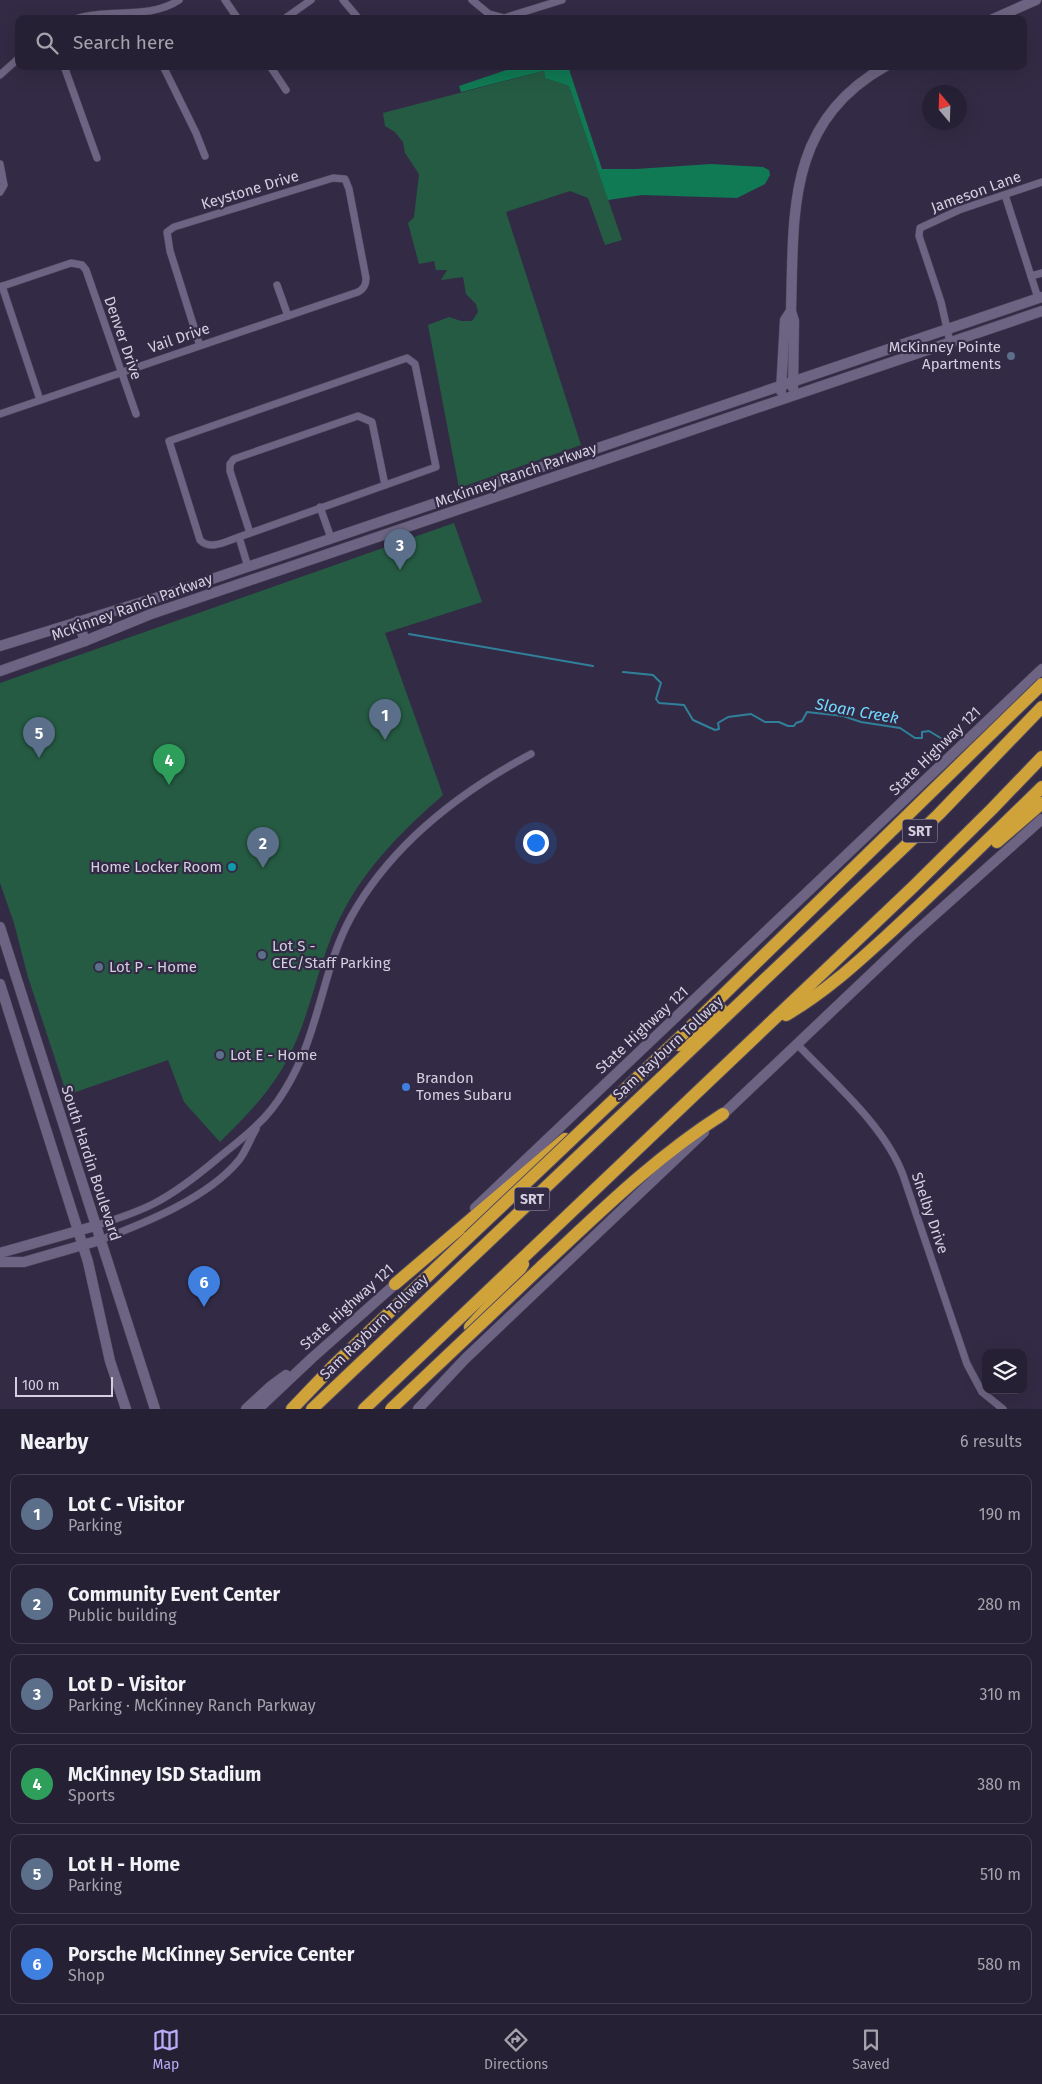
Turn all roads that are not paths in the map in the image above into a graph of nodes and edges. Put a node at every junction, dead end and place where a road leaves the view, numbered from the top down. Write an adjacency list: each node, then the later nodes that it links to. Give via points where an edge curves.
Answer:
1 (179, 0): 10 (street)
2 (225, 0): 11 (street)
3 (311, 0): 12 (street)
4 (343, 0): 13 (street)
5 (472, 0): 14 (street)
6 (562, 0): 15 (street)
7 (1036, 0): 16 (main road)
8 (92, 15): 9 (street)
9 (118, 15)
10 (142, 15)
11 (235, 15)
12 (290, 15)
13 (356, 15)
14 (493, 15)
15 (514, 15)
16 (1002, 15)
17 (15, 62): 22 (street)
18 (65, 70): 25 (street)
19 (165, 70): 24 (street)
20 (273, 70): 23 (street)
21 (880, 70): 37 (main road, via 856,87 833,111 817,135 802,168 794,209)
22 (0, 75)
23 (286, 90)
24 (205, 156)
25 (97, 158)
26 (0, 164): 28 (street, via 4,185)
27 (1042, 182): 29 (street, Jameson Lane)
28 (0, 192)
29 (1005, 195): 31 (street); 39 (street, Jameson Lane, via 954,212 920,228 920,239 939,294)
30 (1042, 273): 31 (street)
31 (1031, 276): 35 (street)
32 (277, 285): 38 (street)
33 (365, 286): 38 (street, Vail Drive, via 358,292); 41 (street, Keystone Drive, via 349,189 342,178 333,178 174,227 167,232 170,251)
34 (1, 287): 42 (street, Denver Drive, via 70,264 82,265); 46 (street)
35 (1040, 297): 39 (main road, McKinney Ranch Parkway)
36 (1042, 311): 40 (main road, McKinney Ranch Parkway)
37 (791, 312): 43 (main road, via 794,321); 44 (main road, via 786,320)
38 (288, 316): 41 (street, Vail Drive)
39 (947, 330): 40 (street); 43 (main road, McKinney Ranch Parkway)
40 (950, 342): 45 (main road, McKinney Ranch Parkway)
41 (200, 346): 42 (street, Vail Drive)
42 (121, 372): 46 (street, Vail Drive); 49 (street, Denver Drive)
43 (793, 382): 44 (main road, McKinney Ranch Parkway); 45 (main road)
44 (782, 386): 47 (main road); 54 (main road, McKinney Ranch Parkway)
45 (792, 396): 47 (main road, McKinney Ranch Parkway)
46 (40, 400): 48 (street, Vail Drive)
47 (781, 400): 56 (main road, McKinney Ranch Parkway)
48 (0, 414)
49 (136, 414)
50 (385, 485): 51 (street); 52 (street, via 372,422 358,416 234,459 230,471); 53 (street, via 436,467 415,364 406,358 169,441 200,540 209,546)
51 (320, 507): 52 (street); 54 (street)
52 (250, 533): 53 (street)
53 (239, 537): 55 (street)
54 (331, 538): 55 (main road, McKinney Ranch Parkway)
55 (248, 567): 56 (main road); 57 (main road, McKinney Ranch Parkway)
56 (252, 579): 58 (main road, McKinney Ranch Parkway)
57 (78, 621): 58 (main road); 59 (main road, McKinney Ranch Parkway)
58 (85, 641): 61 (main road, McKinney Ranch Parkway)
59 (0, 646)
60 (1042, 669): 84 (main road, State Highway 121)
61 (0, 670)
62 (1042, 684): 90 (highway, bridge)
63 (1042, 707): 72 (highway, Sam Rayburn Tollway / SRT, via 939,814)
64 (531, 754): 76 (street, via 473,789 430,823 399,852 363,898 336,948 304,1051 285,1089)
65 (1042, 757): 73 (highway, SRT, via 957,845)
66 (1042, 787): 69 (highway)
67 (1042, 803): 69 (highway)
68 (1042, 819): 74 (main road)
69 (948, 880): 73 (highway, via 810,1002)
70 (0, 927): 77 (main road, South Hardin Boulevard)
71 (0, 984): 78 (main road)
72 (754, 990): 84 (highway, via 708,1021); 91 (highway, Sam Rayburn Tollway / SRT)
73 (769, 1025): 81 (highway, SRT)
74 (797, 1044): 75 (main road); 96 (street, Shelby Drive, via 891,1149 903,1175 967,1364 982,1392)
75 (722, 1114): 93 (highway, bridge, via 644,1171); 95 (main road, via 465,1359)
76 (258, 1124): 77 (street, via 167,1196 146,1208); 79 (street, via 239,1159 207,1187 164,1214)
77 (96, 1226): 78 (main road); 79 (main road, South Hardin Boulevard)
78 (78, 1231): 80 (main road); 82 (main road)
79 (100, 1240): 80 (main road); 87 (main road, South Hardin Boulevard)
80 (82, 1245): 83 (main road, via 24,1262); 86 (main road, via 110,1361)
81 (532, 1249): 92 (highway, SRT); 94 (highway, via 515,1278)
82 (0, 1253)
83 (0, 1262)
84 (395, 1284): 85 (main road, State Highway 121)
85 (312, 1358): 88 (main road, via 271,1386); 89 (main road, State Highway 121)
86 (126, 1409)
87 (155, 1409)
88 (246, 1409)
89 (258, 1409)
90 (292, 1409)
91 (312, 1409)
92 (364, 1409)
93 (391, 1409)
94 (400, 1409)
95 (418, 1409)
96 (1003, 1409)

